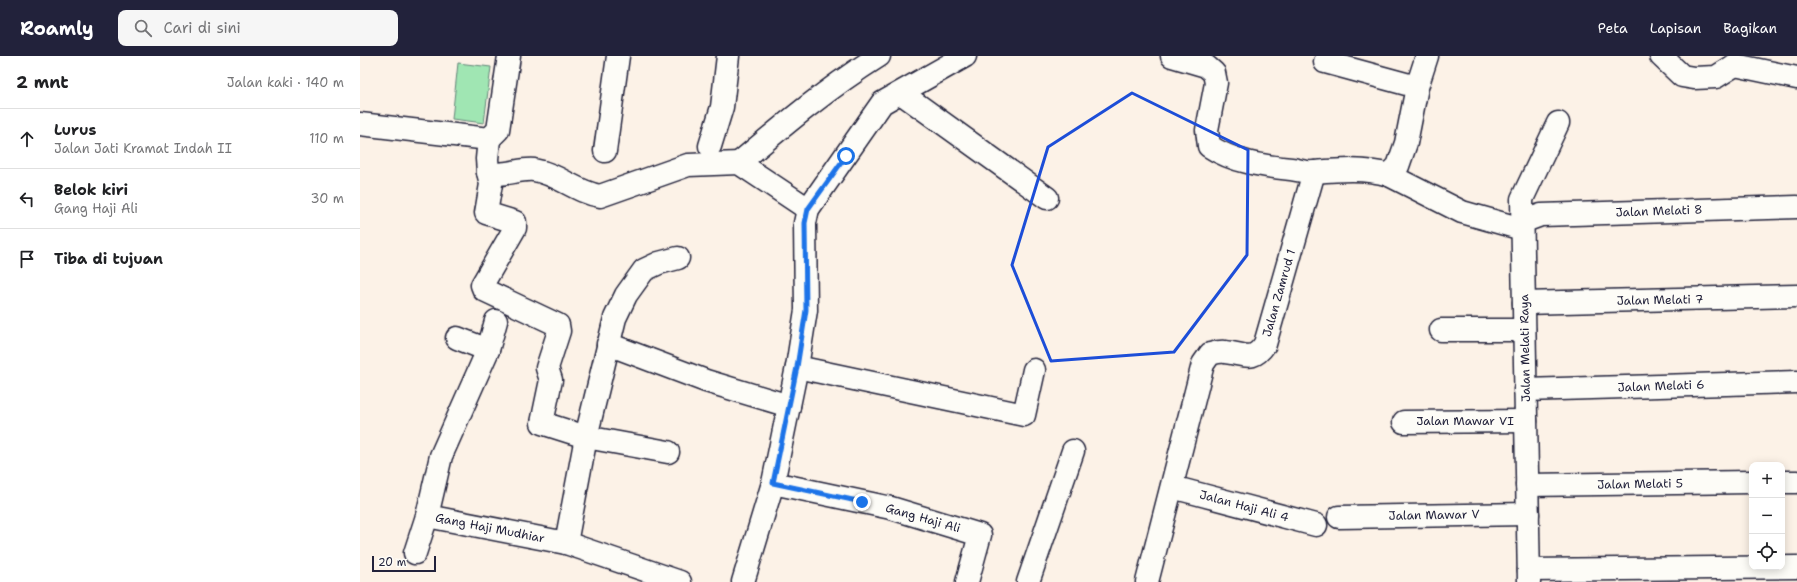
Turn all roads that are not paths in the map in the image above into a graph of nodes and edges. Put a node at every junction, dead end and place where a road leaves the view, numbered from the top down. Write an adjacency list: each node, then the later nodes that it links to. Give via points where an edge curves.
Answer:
1 (509, 56): 16 (street, via 498,130)
2 (618, 56): 18 (street)
3 (728, 56): 17 (street, via 722,107)
4 (879, 56): 19 (street, via 809,104)
5 (964, 56): 13 (street)
6 (1172, 56): 21 (street, via 1206,66 1214,73 1216,83 1207,130 1209,146 1221,154 1261,166)
7 (1427, 56): 12 (street)
8 (1661, 56): 9 (street, via 1682,76 1694,78 1716,77)
9 (1737, 60): 11 (street)
10 (1325, 62): 12 (street)
11 (1797, 78)
12 (1417, 87): 22 (street, via 1406,143 1398,166)
13 (901, 93): 23 (street); 25 (street, via 882,103)
14 (1558, 123): 26 (street, Jalan Melati Raya, via 1522,199)
15 (360, 124): 16 (street)
16 (490, 139): 20 (street)
17 (710, 146)
18 (605, 151)
19 (739, 163): 20 (street, via 688,165 600,196 588,194 554,175 533,170 517,170 494,175); 25 (street)
20 (488, 172): 43 (street, via 491,184 486,213 515,222 516,228 482,285 484,290 558,325 559,331 547,368 551,380 542,423)
21 (1314, 172): 22 (street, via 1376,171); 51 (street, Jalan Zamrud 1, via 1265,344 1258,354 1249,357 1224,351 1210,354 1203,364)
22 (1389, 175): 26 (street, via 1462,212)
23 (1047, 198)
24 (1797, 207): 26 (street, Jalan Melati 8, via 1541,215)
25 (808, 209): 36 (street, via 805,223 806,310)
26 (1522, 226): 29 (street, Jalan Melati Raya)
27 (678, 258): 34 (street, via 644,270 635,280 615,318)
28 (1797, 296): 29 (street, Jalan Melati 7)
29 (1524, 303): 32 (street, Jalan Melati Raya)
30 (496, 321): 35 (street, Gang Haji Mudhiar)
31 (1441, 330): 32 (street)
32 (1524, 330): 39 (street, Jalan Melati Raya)
33 (457, 338): 35 (street)
34 (608, 344): 40 (street, via 706,381); 43 (street)
35 (488, 350): 53 (street, Gang Haji Mudhiar, via 441,456)
36 (797, 367): 37 (street, via 1024,415); 40 (street)
37 (1034, 370)
38 (1797, 382): 39 (street, Jalan Melati 6)
39 (1525, 390): 41 (street, Jalan Melati Raya)
40 (788, 406): 49 (street)
41 (1526, 421): 42 (street, Jalan Mawar VI); 50 (street, Jalan Melati Raya)
42 (1404, 422)
43 (586, 437): 45 (street); 56 (street)
44 (1073, 451): 63 (street)
45 (668, 452)
46 (1749, 482): 50 (street, Jalan Melati 5)
47 (1785, 482): 48 (street)
48 (1797, 482)
49 (773, 483): 60 (street, Gang Haji Ali, via 891,508 980,535); 62 (street)
50 (1527, 485): 52 (street, Jalan Melati Raya)
51 (1172, 487): 55 (street, Jalan Haji Ali 4); 64 (street, Jalan Zamrud 1)
52 (1528, 514): 54 (street, Jalan Mawar V); 59 (street, Jalan Melati Raya)
53 (427, 516): 56 (street, Gang Haji Mudhiar); 57 (street)
54 (1339, 517)
55 (1316, 525)
56 (566, 543): 61 (street, Gang Haji Mudhiar)
57 (415, 553)
58 (1797, 567): 59 (street)
59 (1529, 576)
60 (969, 581)
61 (680, 582)
62 (743, 582)
63 (1028, 582)
64 (1146, 582)

